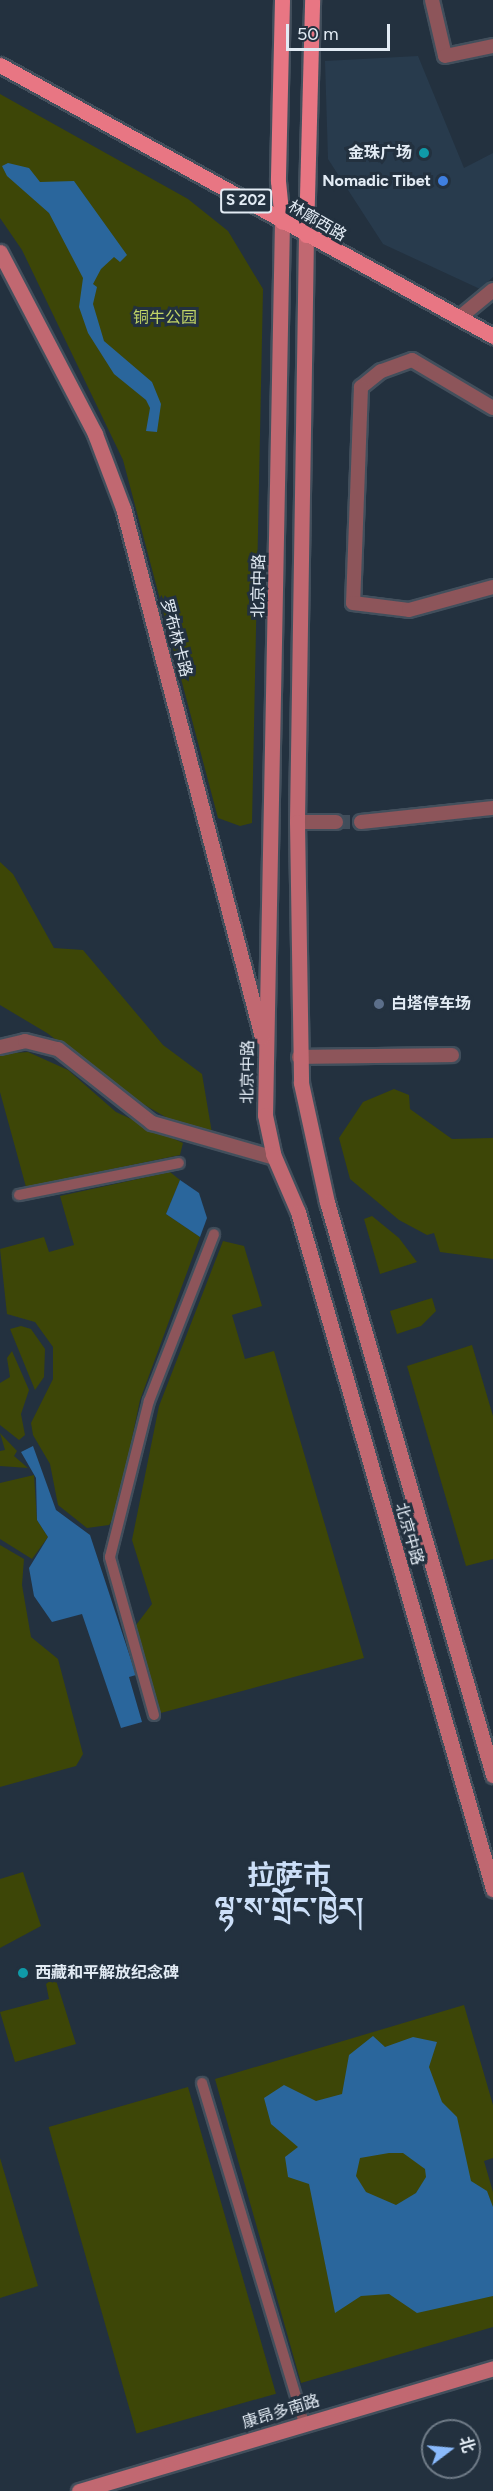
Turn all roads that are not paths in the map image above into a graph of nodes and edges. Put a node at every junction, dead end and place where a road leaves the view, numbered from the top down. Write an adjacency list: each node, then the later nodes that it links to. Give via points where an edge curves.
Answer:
1 (282, 0): 6 (main road, via 278,181)
2 (312, 0): 7 (main road)
3 (432, 0): 4 (street, via 445,56)
4 (493, 46)
5 (0, 65): 6 (main road, 林廓西路 / S 202)
6 (282, 222): 7 (main road, 林廓西路 / S 202); 19 (main road, 北京中路)
7 (306, 235): 10 (main road, 林廓西路 / S 202); 15 (main road, 北京中路)
8 (0, 252): 19 (main road, 罗布林卡路, via 94,434 123,508)
9 (493, 290): 10 (street)
10 (459, 318): 11 (main road, 林廓西路 / S 202)
11 (493, 336)
12 (493, 408): 13 (street, via 412,360 381,370 361,387 353,603 409,610)
13 (493, 587)
14 (493, 808): 17 (street)
15 (297, 822): 16 (street); 21 (main road, 北京中路)
16 (336, 822)
17 (361, 822)
18 (0, 1047): 22 (street, via 25,1041 58,1049 152,1123)
19 (265, 1054): 22 (main road, 北京中路, via 265,1115)
20 (452, 1055): 21 (street)
21 (299, 1057): 27 (main road, 北京中路, via 327,1202)
22 (275, 1158): 28 (main road, 北京中路, via 298,1212)
23 (178, 1163): 24 (street)
24 (19, 1195)
25 (214, 1234): 26 (street, via 149,1401 125,1514 110,1557)
26 (154, 1716)
27 (493, 1775)
28 (493, 1889)
29 (202, 2083): 31 (street)
30 (493, 2368): 31 (main road, 康昂多南路)
31 (304, 2423): 32 (main road, 康昂多南路)
32 (79, 2491)

